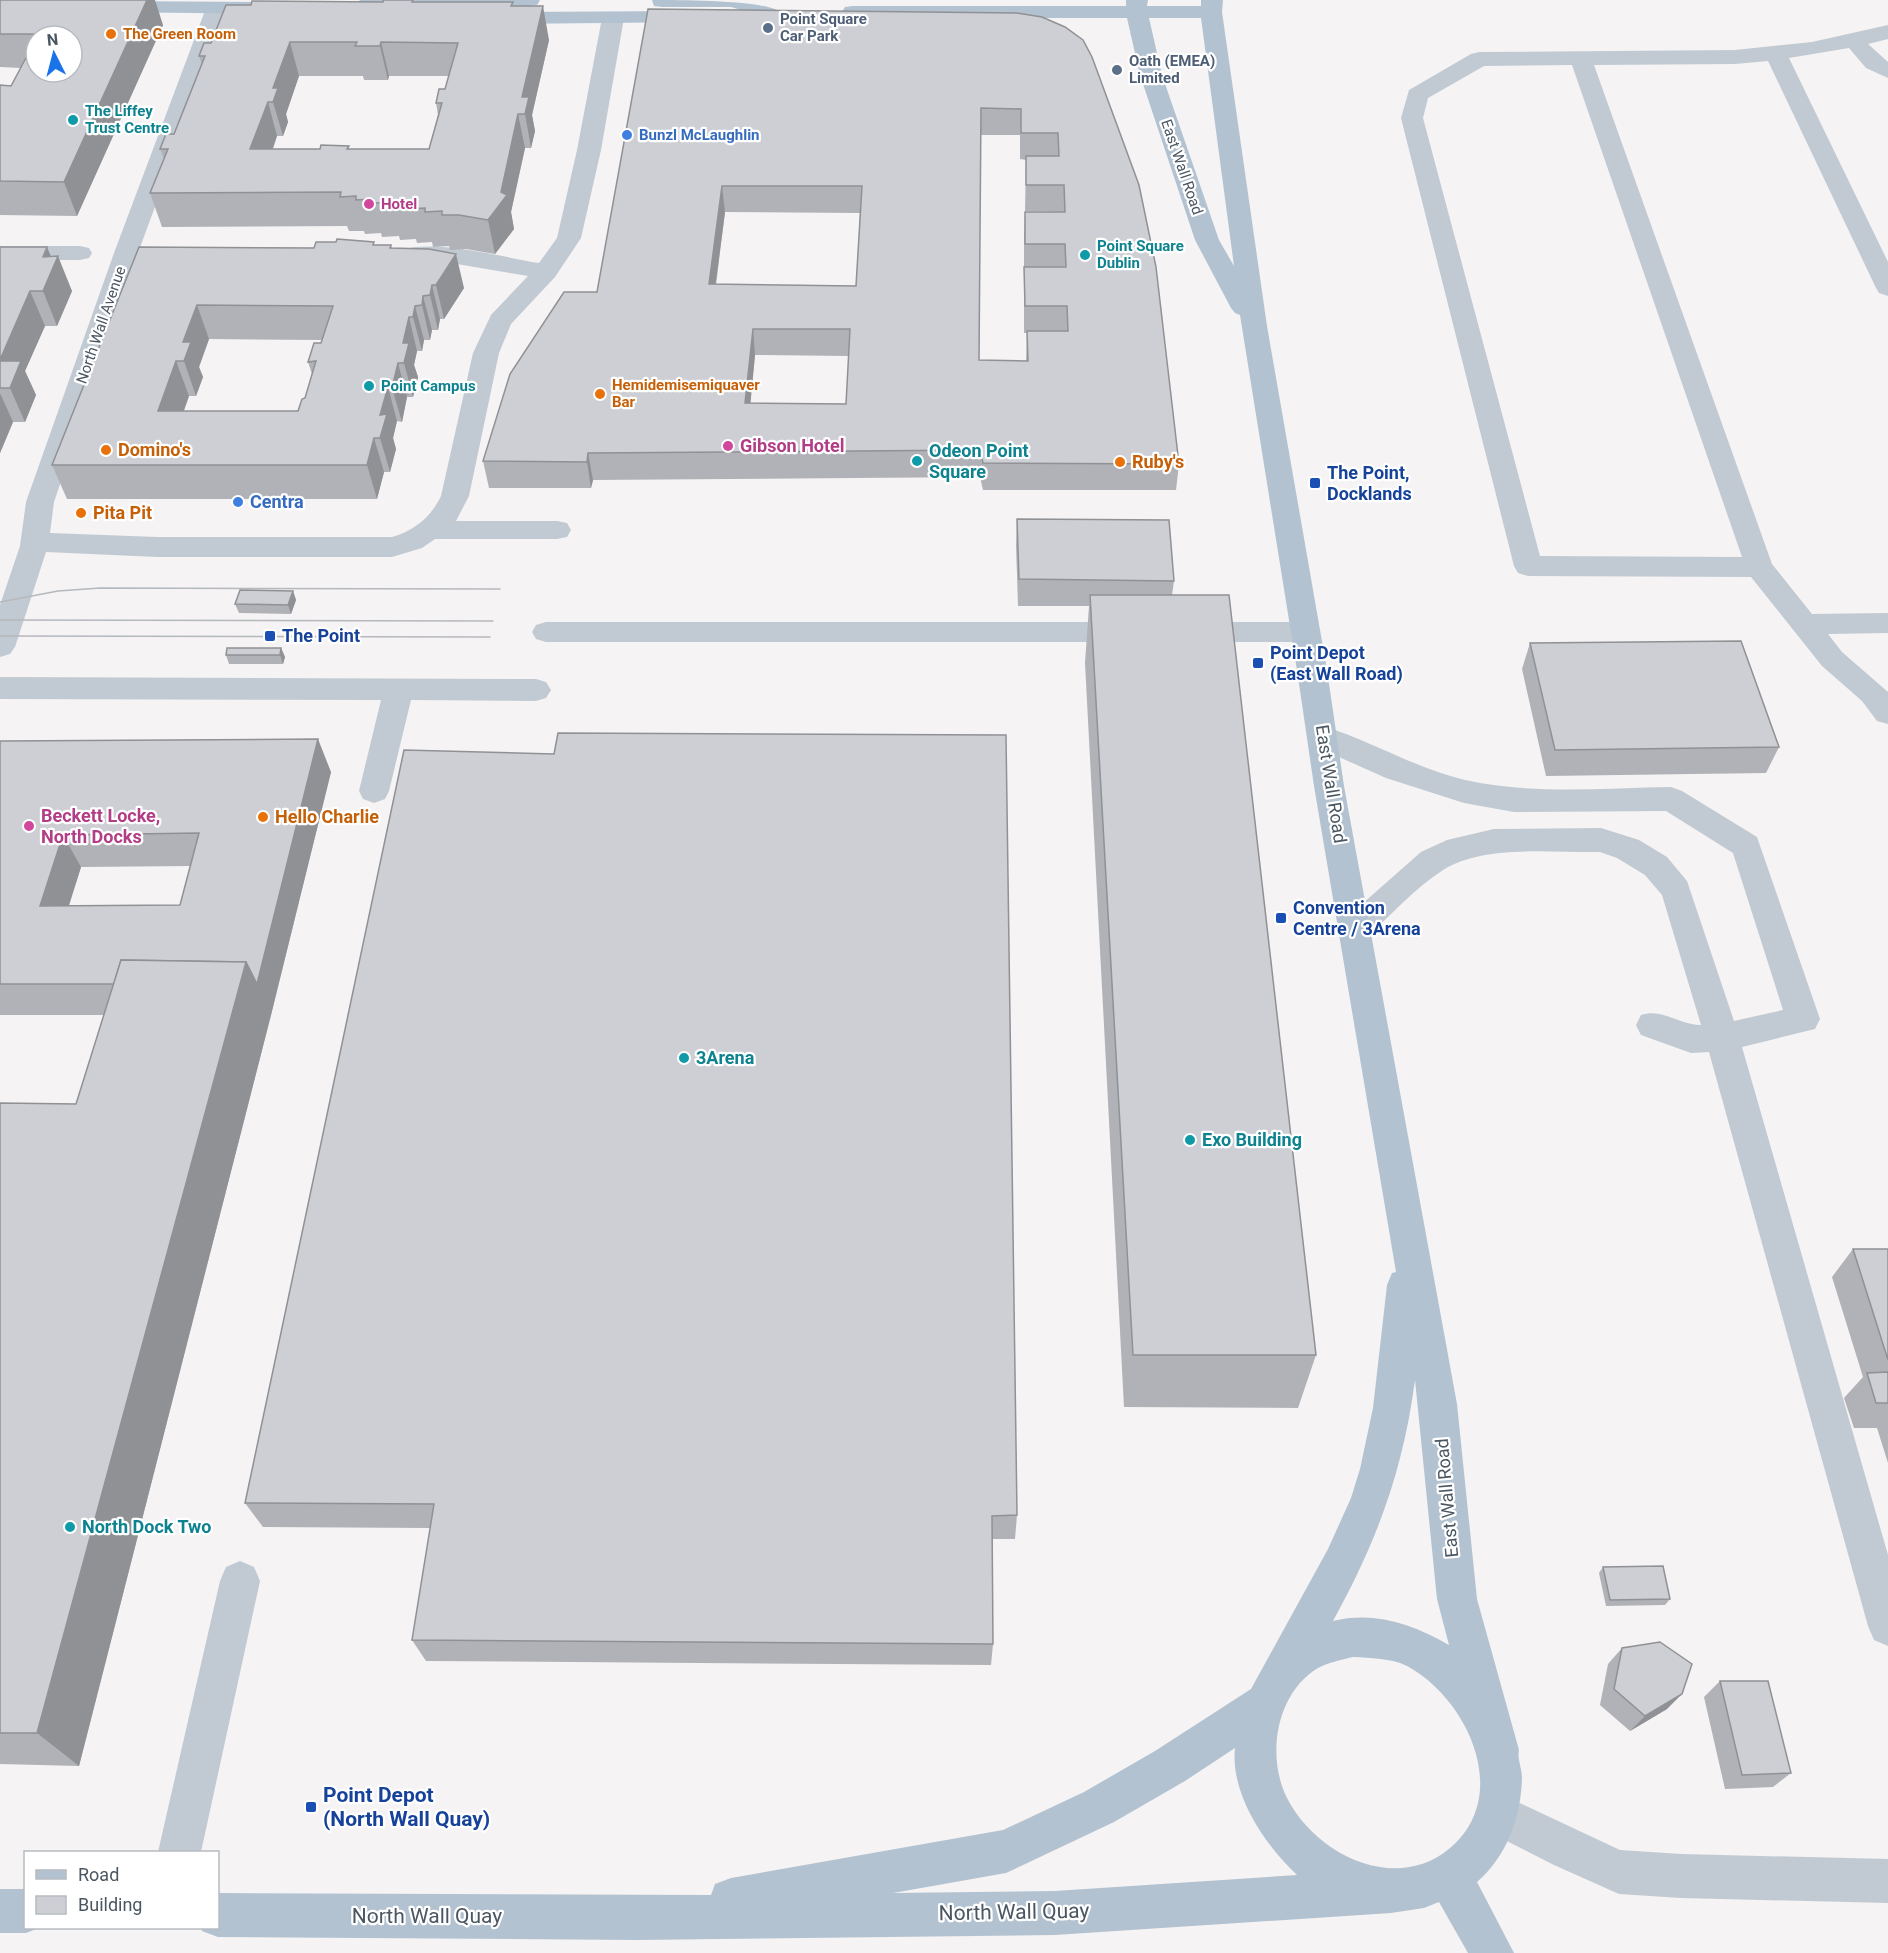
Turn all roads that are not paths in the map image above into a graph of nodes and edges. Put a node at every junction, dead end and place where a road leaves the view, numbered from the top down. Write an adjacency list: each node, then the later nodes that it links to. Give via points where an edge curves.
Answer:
1 (560, 0): 9 (main road, via 401,1 347,9 396,19); 10 (main road, via 732,1)
2 (1136, 5): 3 (main road); 8 (main road); 22 (main road, East Wall Road, via 1151,75 1207,240)
3 (1211, 6): 22 (main road, East Wall Road)
4 (94, 8): 5 (main road)
5 (218, 8): 6 (main road); 25 (street, North Wall Avenue, via 138,253 40,502)
6 (286, 8)
7 (792, 12): 10 (main road)
8 (828, 12)
9 (614, 18): 10 (main road); 20 (street, via 569,238)
10 (768, 20)
11 (1888, 32): 12 (street)
12 (1854, 41): 13 (street); 14 (street); 16 (street, via 1874,63)
13 (1888, 44)
14 (1776, 54): 15 (street); 21 (street)
15 (1581, 58): 26 (street); 26 (street, via 1479,59 1417,95 1412,118 1528,566)
16 (1888, 71)
17 (0, 253): 18 (street)
18 (80, 253)
19 (392, 254): 20 (street, via 439,254)
20 (546, 272): 23 (street, via 500,321 486,353 455,496 446,514)
21 (1888, 288)
22 (1254, 326): 30 (main road, East Wall Road)
23 (430, 530): 24 (street); 25 (street, via 392,547 157,547)
24 (557, 530)
25 (34, 542): 31 (street, North Wall Avenue)
26 (1759, 567): 28 (street)
27 (1888, 623): 28 (street)
28 (1802, 624): 35 (street)
29 (546, 632): 30 (street)
30 (1306, 632): 36 (main road, East Wall Road)
31 (0, 646)
32 (0, 688): 33 (street)
33 (399, 689): 34 (street); 37 (street)
34 (536, 690)
35 (1888, 713)
36 (1323, 737): 38 (main road, East Wall Road); 40 (street, via 1397,770 1474,793 1514,800 1671,798 1746,846 1803,1019)
37 (374, 791)
38 (1356, 928): 40 (street, via 1408,879 1432,861 1458,849 1494,841 1601,840 1628,849 1656,866 1676,890); 41 (main road, East Wall Road)
39 (1653, 1025): 40 (street, via 1691,1039)
40 (1722, 1038): 43 (street)
41 (1409, 1242): 44 (main road, East Wall Road, via 1395,1395 1375,1479 1360,1526); 45 (main road, East Wall Road, via 1438,1404 1457,1599)
42 (240, 1581): 47 (street)
43 (1888, 1626)
44 (1269, 1692): 45 (main road, North Wall Quay, via 1298,1658 1324,1643 1353,1637 1385,1639 1416,1648 1444,1666 1468,1690 1487,1718); 50 (main road, via 1255,1735 1256,1767 1264,1799 1280,1829 1302,1854 1329,1874 1360,1886); 54 (main road, North Wall Quay, via 1170,1766 1099,1807 1006,1851)
45 (1498, 1750): 46 (main road, via 1501,1782)
46 (1496, 1813): 48 (main road, via 1486,1838 1470,1859); 49 (street, via 1619,1872)
47 (178, 1851)
48 (1449, 1876): 50 (main road, via 1421,1888); 55 (main road)
49 (1888, 1881)
50 (1391, 1891): 54 (main road, North Wall Quay, via 1055,1913)
51 (0, 1911): 52 (main road)
52 (24, 1911)
53 (219, 1915): 54 (main road, North Wall Quay)
54 (636, 1918)
55 (1492, 1953)

